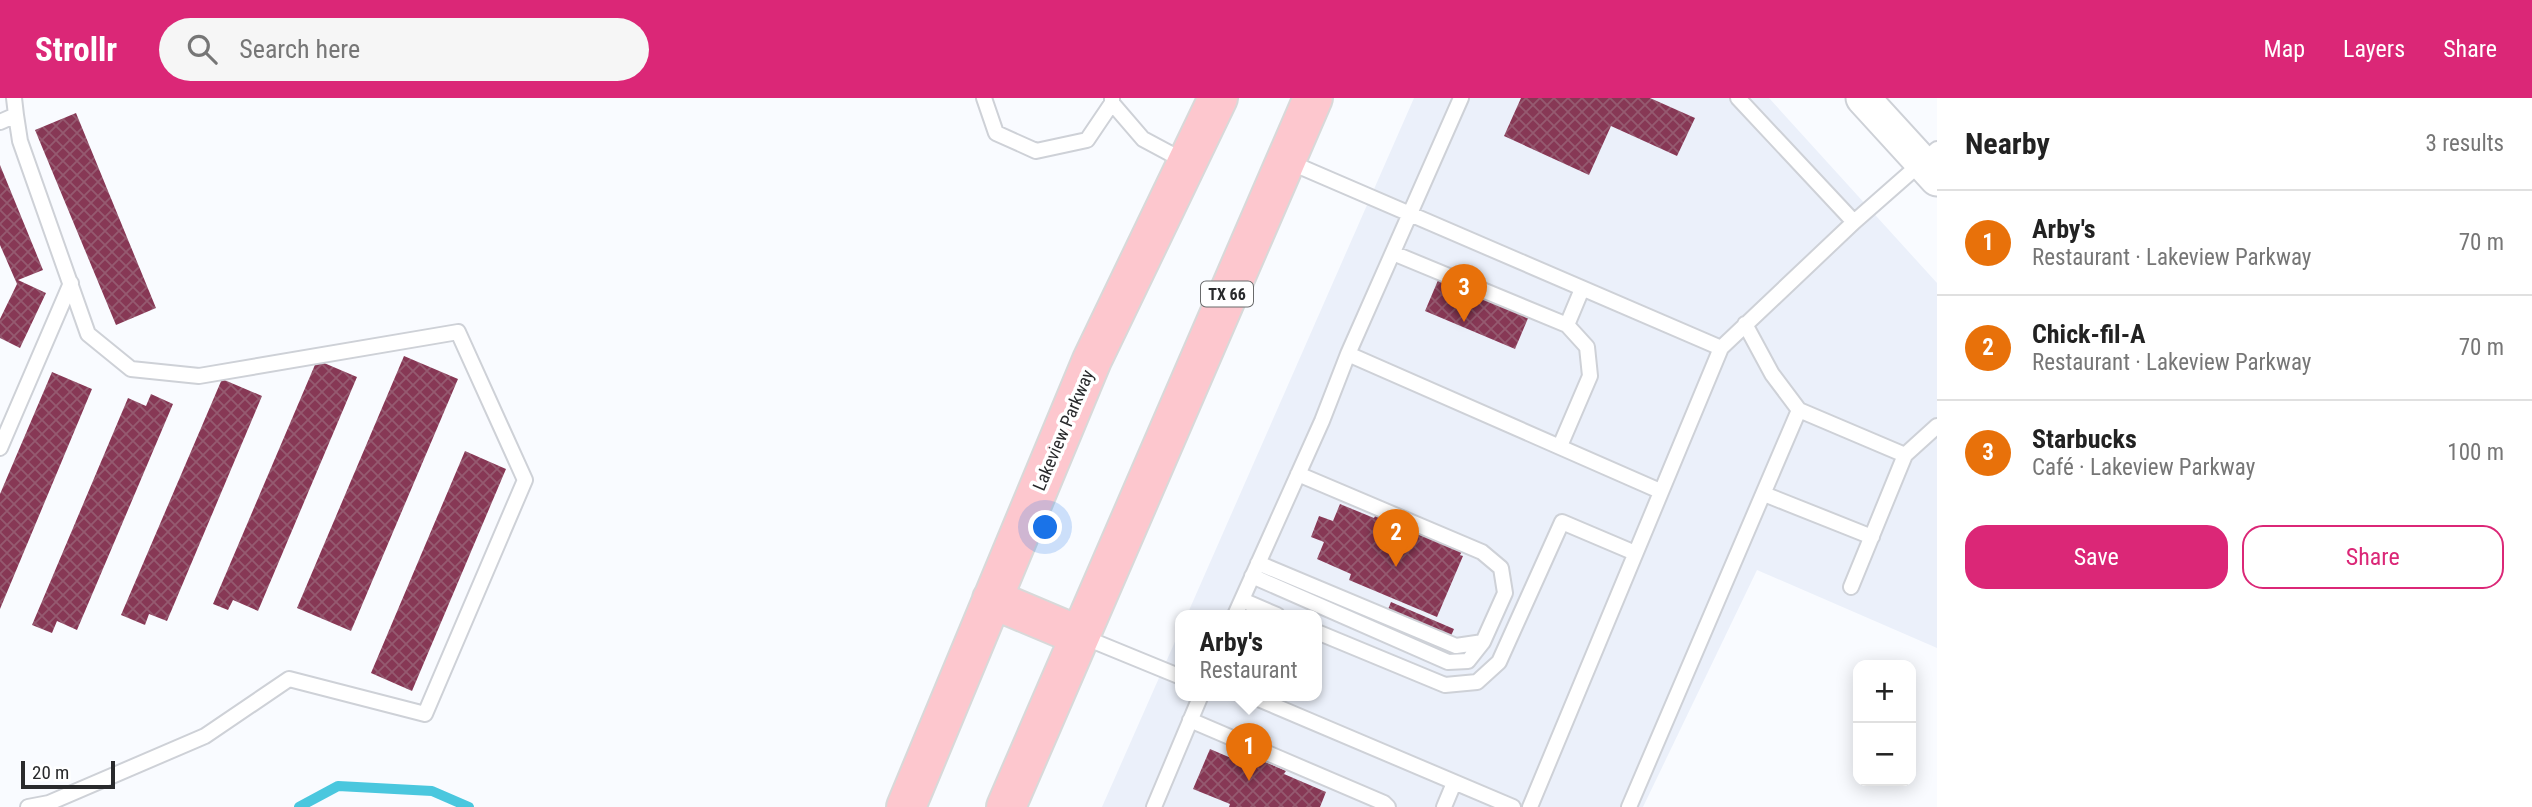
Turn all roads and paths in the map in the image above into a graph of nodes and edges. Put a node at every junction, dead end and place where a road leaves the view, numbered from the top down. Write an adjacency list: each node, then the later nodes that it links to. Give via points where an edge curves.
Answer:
1 (14, 98): 9 (lane)
2 (984, 98): 8 (lane, via 996,133 1036,151 1087,140)
3 (1219, 98): 12 (main road, Lakeview Parkway)
4 (1312, 98): 11 (main road, TX 66)
5 (1461, 98): 14 (lane)
6 (1738, 98): 15 (lane)
7 (1863, 98): 13 (street)
8 (1112, 101): 12 (lane, via 1143,139)
9 (16, 115): 10 (lane); 17 (lane, via 20,141)
10 (0, 122)
11 (1286, 160): 14 (lane); 40 (main road, TX 66)
12 (1187, 163): 35 (main road, Lakeview Parkway, via 1092,359)
13 (1932, 163): 15 (lane)
14 (1410, 214): 16 (lane); 18 (lane)
15 (1854, 222): 19 (lane)
16 (1393, 253): 20 (lane); 22 (lane)
17 (71, 283): 26 (lane); 47 (lane, via 88,334 131,369 199,376 458,331 525,480 425,714 289,679 205,736 49,803)
18 (1582, 289): 20 (lane); 21 (lane)
19 (1745, 324): 21 (lane); 23 (lane, via 1772,374)
20 (1567, 325): 25 (lane, via 1587,346 1591,376)
21 (1721, 348): 29 (lane)
22 (1348, 354): 25 (lane); 28 (lane)
23 (1799, 410): 27 (lane); 30 (lane)
24 (1937, 426): 27 (lane)
25 (1560, 446): 29 (lane)
26 (0, 448)
27 (1905, 455): 31 (lane)
28 (1298, 474): 33 (lane); 33 (lane, via 1482,552 1501,568 1505,593 1483,642 1456,646)
29 (1660, 491): 32 (lane)
30 (1764, 494): 31 (lane); 54 (lane)
31 (1872, 537): 34 (lane)
32 (1635, 553): 39 (lane, via 1562,522 1499,662 1477,682 1445,685); 46 (lane)
33 (1255, 570): 36 (lane)
34 (1851, 587)
35 (992, 599): 40 (main road); 48 (main road, Lakeview Parkway)
36 (1242, 600): 37 (lane); 38 (lane)
37 (1237, 610)
38 (1265, 610)
39 (1322, 634)
40 (1080, 636): 41 (lane); 49 (main road, TX 66)
41 (1175, 675)
42 (1198, 701): 44 (lane)
43 (1263, 701): 45 (lane)
44 (1190, 720): 50 (lane); 51 (lane)
45 (1454, 783): 52 (lane); 53 (lane)
46 (1536, 805)
47 (28, 807)
48 (906, 807)
49 (1006, 807)
50 (1154, 807)
51 (1388, 807)
52 (1444, 807)
53 (1513, 807)
54 (1629, 807)

